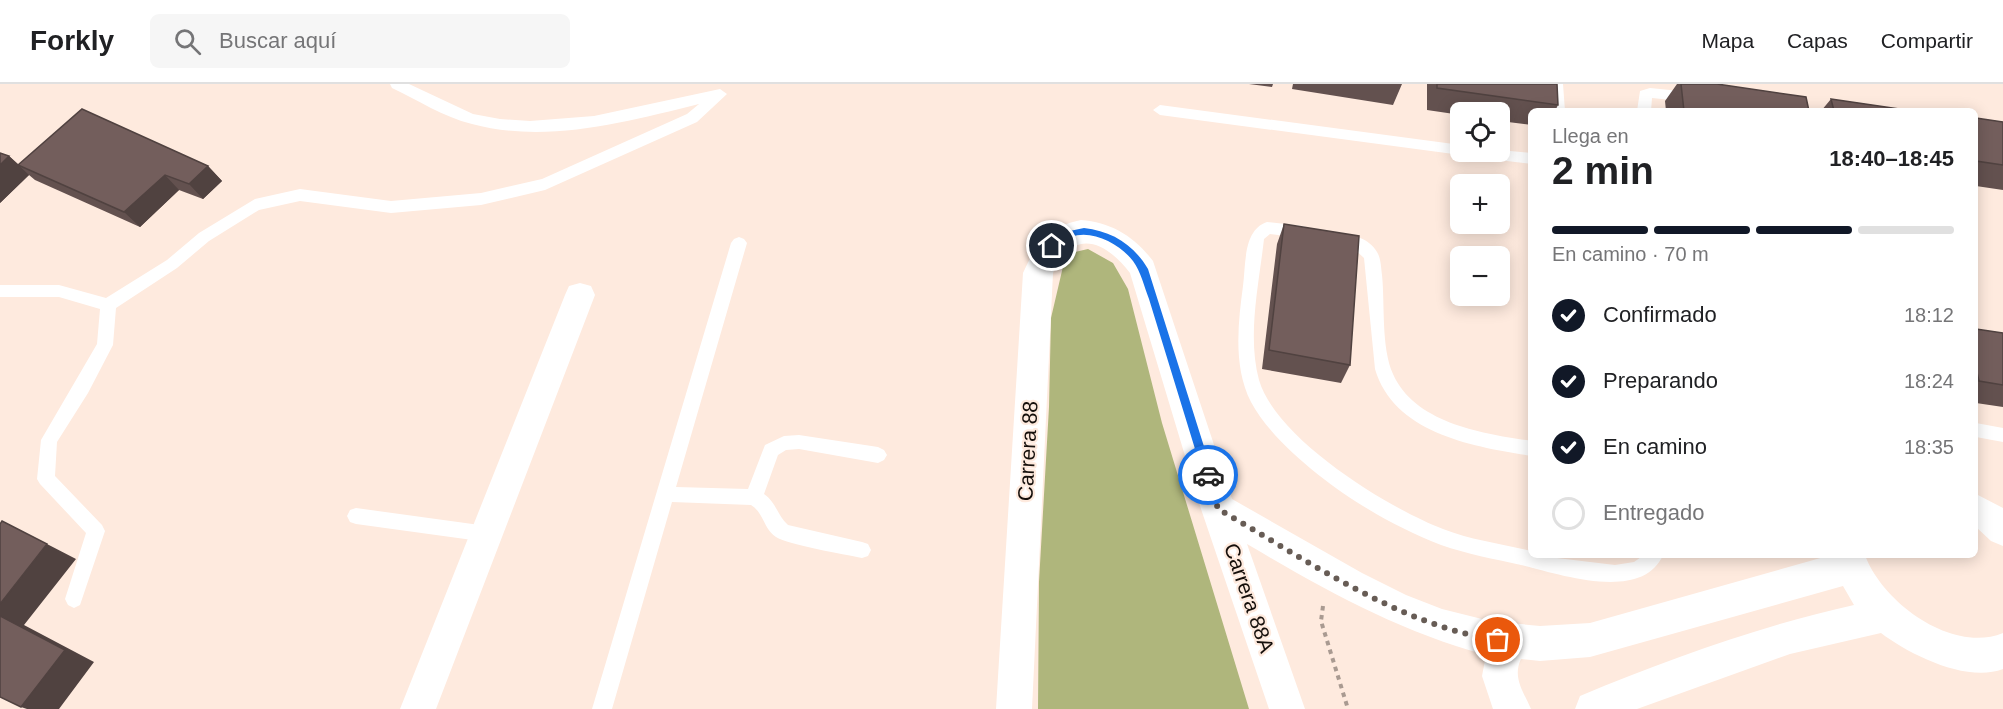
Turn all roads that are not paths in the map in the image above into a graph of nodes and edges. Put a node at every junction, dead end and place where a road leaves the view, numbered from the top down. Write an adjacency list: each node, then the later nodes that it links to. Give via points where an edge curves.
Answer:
1 (397, 84): 14 (lane, via 472,119 520,126 575,123 720,94 692,118 545,184 481,199 391,207 300,195 255,205)
2 (1556, 84): 4 (lane)
3 (1705, 99): 5 (lane, via 1650,93 1643,99)
4 (1558, 108)
5 (1644, 108)
6 (1160, 110): 7 (lane)
7 (1450, 149)
8 (1510, 156): 9 (lane)
9 (1528, 159)
10 (1098, 233): 21 (street, Carrera 88A, via 1126,248 1143,269); 35 (street, Carrera 88, via 1068,234 1057,240 1038,273)
11 (739, 243): 19 (lane)
12 (0, 291): 14 (lane, via 59,291)
13 (580, 295): 25 (street)
14 (108, 304): 29 (lane, via 105,345 49,440 46,479 96,531)
15 (1978, 430): 16 (lane)
16 (2003, 435)
17 (1528, 448): 27 (lane, via 1466,438 1444,430 1409,408 1392,388 1383,371 1373,264 1366,249 1345,239 1276,228 1261,231 1257,237 1245,354 1249,375 1257,398 1285,433 1318,464 1391,513 1434,534 1478,548 1610,573 1631,572)
18 (878, 455): 20 (lane, via 784,443 771,450)
19 (664, 495): 20 (lane); 34 (lane)
20 (754, 497): 26 (lane, via 766,505 773,523 783,532)
21 (1218, 509): 31 (street, via 1368,595 1425,620); 36 (street, Carrera 88A)
22 (1978, 509): 24 (street)
23 (356, 516): 25 (lane)
24 (2003, 530)
25 (487, 534): 33 (street)
26 (862, 550)
27 (1652, 558)
28 (1849, 561): 30 (street, via 1865,592); 31 (street, via 1590,640 1565,644)
29 (74, 599)
30 (1886, 615): 32 (street, via 1941,648 1969,655 1996,655); 38 (street, via 1790,637)
31 (1511, 643): 37 (street, via 1502,656 1498,674 1502,692)
32 (2003, 651)
33 (418, 709)
34 (602, 709)
35 (1014, 709)
36 (1287, 709)
37 (1513, 709)
38 (1593, 709)

